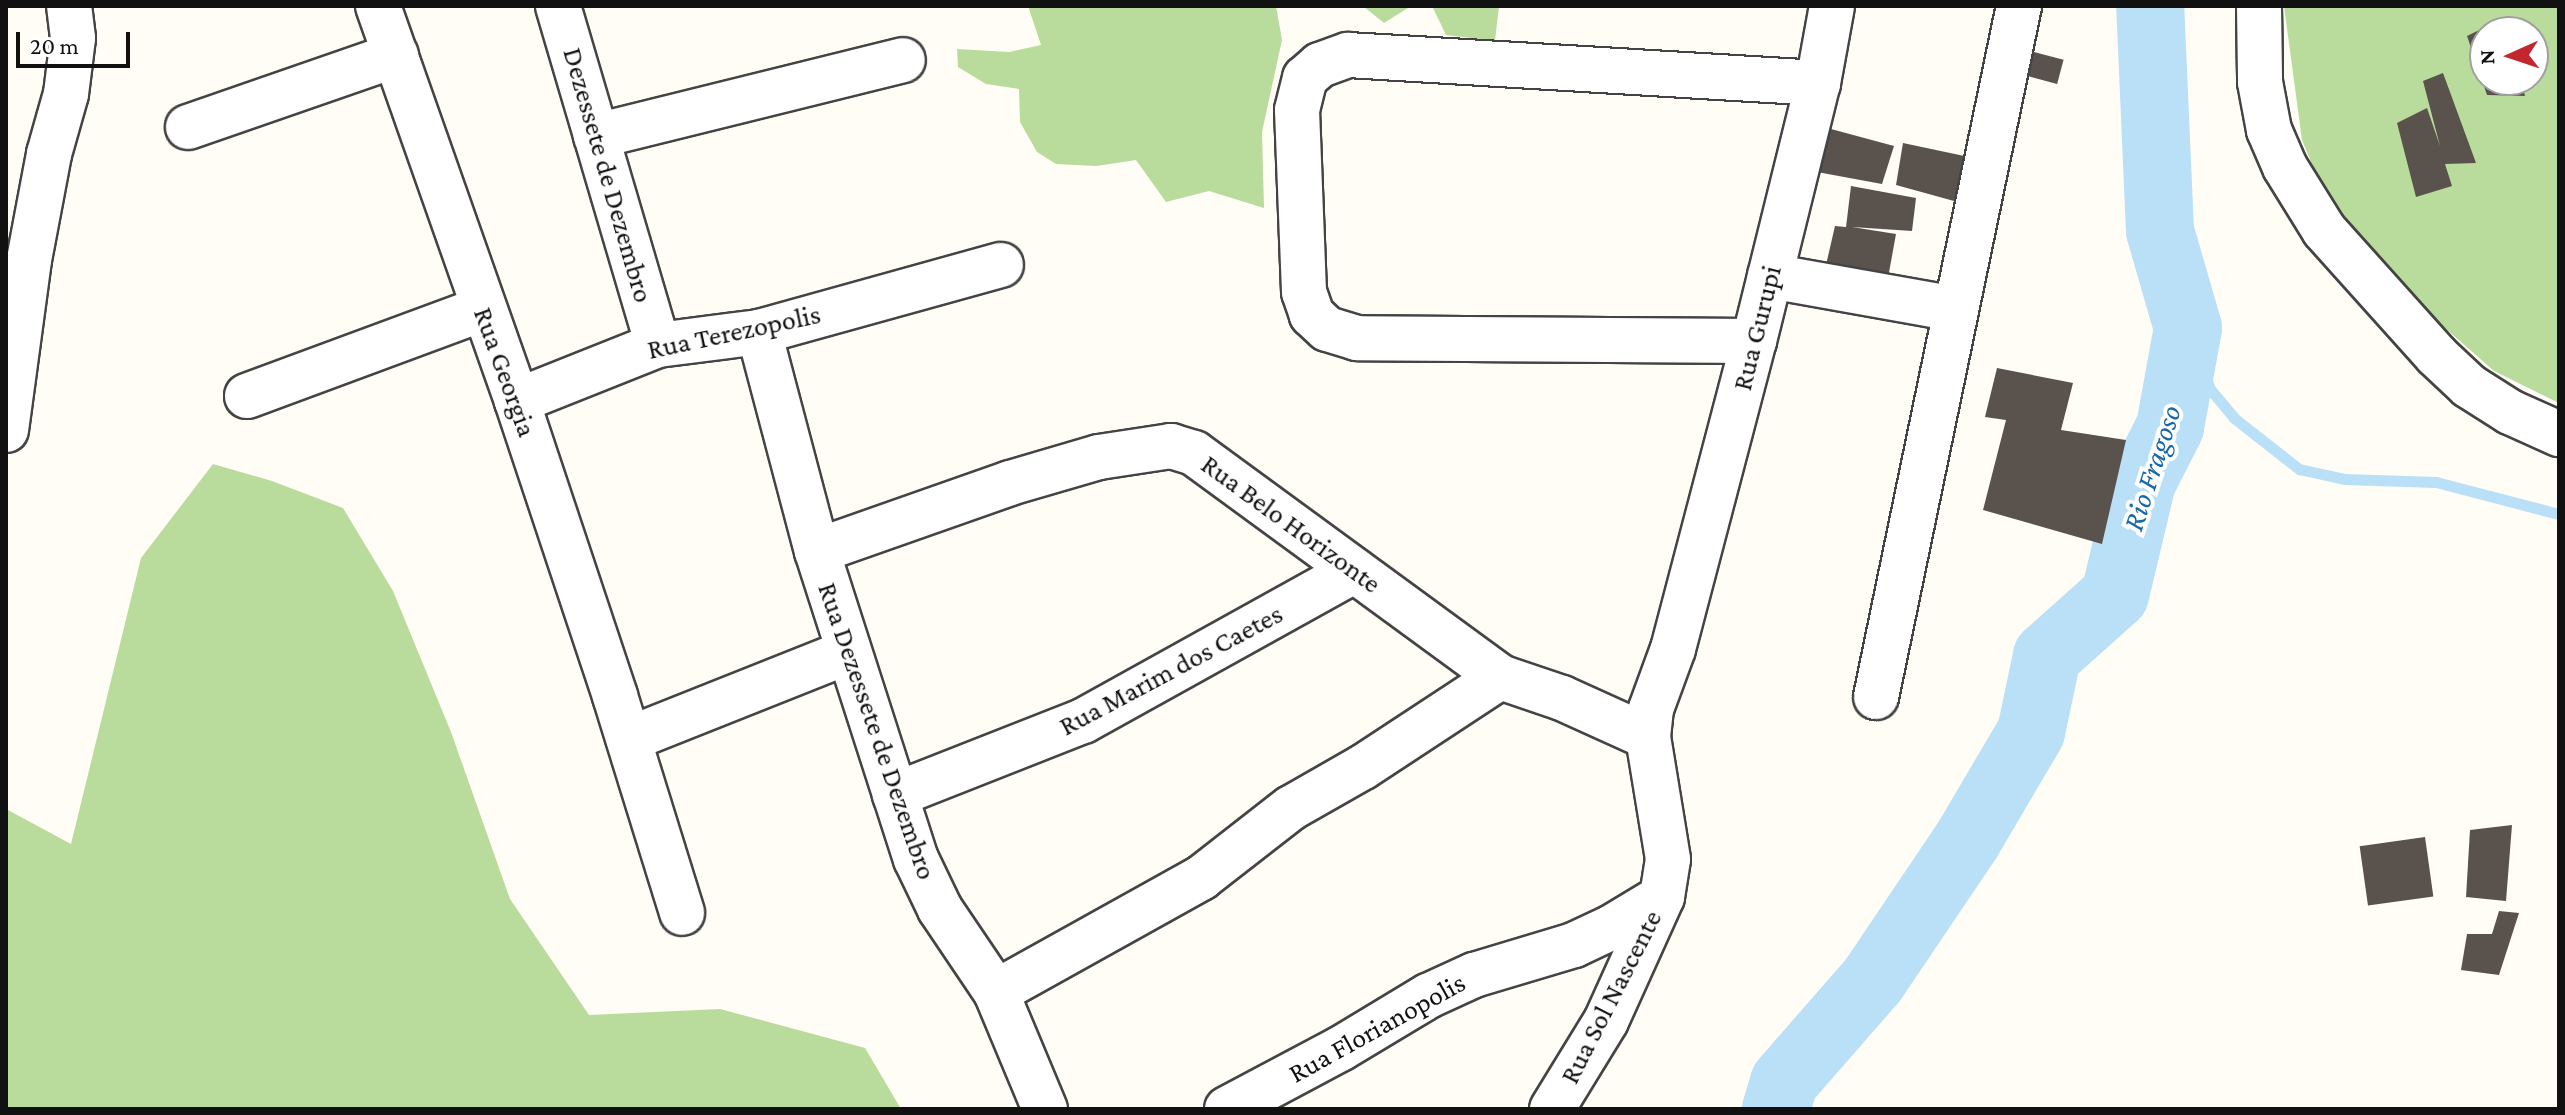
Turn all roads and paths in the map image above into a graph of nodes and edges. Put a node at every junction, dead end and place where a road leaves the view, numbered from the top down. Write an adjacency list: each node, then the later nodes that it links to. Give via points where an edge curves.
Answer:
1 (69, 6): 21 (street, via 73,38 66,94 29,260)
2 (378, 6): 7 (street, Rua Georgia)
3 (558, 6): 11 (street, Dezessete de Dezembro)
4 (1832, 6): 9 (street, Rua Gurupi)
5 (2019, 6): 15 (street)
6 (2259, 6): 22 (street, via 2260,82 2269,130 2324,230 2469,386)
7 (396, 55): 10 (street); 14 (street, Rua Georgia)
8 (903, 60): 11 (street)
9 (1818, 83): 13 (street, Rua Gurupi); 17 (street, via 1348,55 1320,65 1305,78 1297,110 1304,292 1312,315 1327,329 1357,338)
10 (188, 127)
11 (596, 136): 18 (street, Dezessete de Dezembro)
12 (1001, 265): 16 (street, Rua Terezopolis)
13 (1770, 276): 15 (street); 17 (street, Rua Gurupi)
14 (482, 309): 19 (street); 20 (street, Rua Georgia)
15 (1956, 309): 28 (street)
16 (759, 332): 18 (street, Rua Terezopolis); 23 (street, Rua Dezessete de Dezembro)
17 (1754, 341): 25 (street, Rua Gurupi)
18 (658, 345): 20 (street, Rua Terezopolis)
19 (247, 396)
20 (517, 401): 30 (street, Rua Georgia)
21 (6, 430)
22 (2559, 434)
23 (817, 551): 24 (street, Rua Belo Horizonte, via 1010,483 1099,457 1171,446 1194,453); 26 (street, Rua Dezessete de Dezembro)
24 (1354, 571): 27 (street, Rua Belo Horizonte); 31 (street, Rua Marim dos Caetes, via 1083,721)
25 (1673, 649): 29 (street, Rua Sol Nascente, via 1651,709)
26 (848, 652): 30 (street); 31 (street, Rua Dezessete de Dezembro)
27 (1500, 677): 29 (street, Rua Belo Horizonte); 34 (street, via 1291,808 1201,878)
28 (1876, 697)
29 (1648, 737): 32 (street, Rua Sol Nascente, via 1668,859)
30 (629, 739): 33 (street, Rua Georgia)
31 (895, 795): 34 (street, Rua Dezessete de Dezembro, via 940,909)
32 (1662, 897): 36 (street, Rua Florianopolis, via 1574,945 1474,975 1428,996); 37 (street, Rua Sol Nascente, via 1606,1021)
33 (682, 913)
34 (996, 992): 35 (street, Rua Dezessete de Dezembro)
35 (1045, 1109)
36 (1227, 1109)
37 (1552, 1109)

